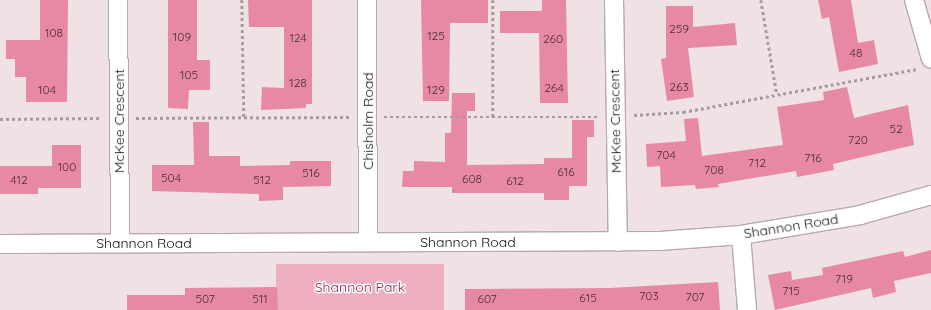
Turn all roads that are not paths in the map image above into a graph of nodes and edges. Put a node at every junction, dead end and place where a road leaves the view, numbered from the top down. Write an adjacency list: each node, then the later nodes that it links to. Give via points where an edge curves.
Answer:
1 (118, 0): 10 (street, McKee Crescent)
2 (367, 0): 8 (street, Chisholm Road)
3 (614, 0): 9 (street, McKee Crescent)
4 (914, 0): 5 (street)
5 (928, 63)
6 (931, 195): 7 (street, Shannon Road, via 860,215)
7 (741, 235): 9 (street, Shannon Road); 12 (street)
8 (368, 242): 9 (street, Shannon Road); 10 (street, Shannon Road)
9 (618, 242)
10 (120, 243): 11 (street, Shannon Road)
11 (0, 244)
12 (747, 310)

